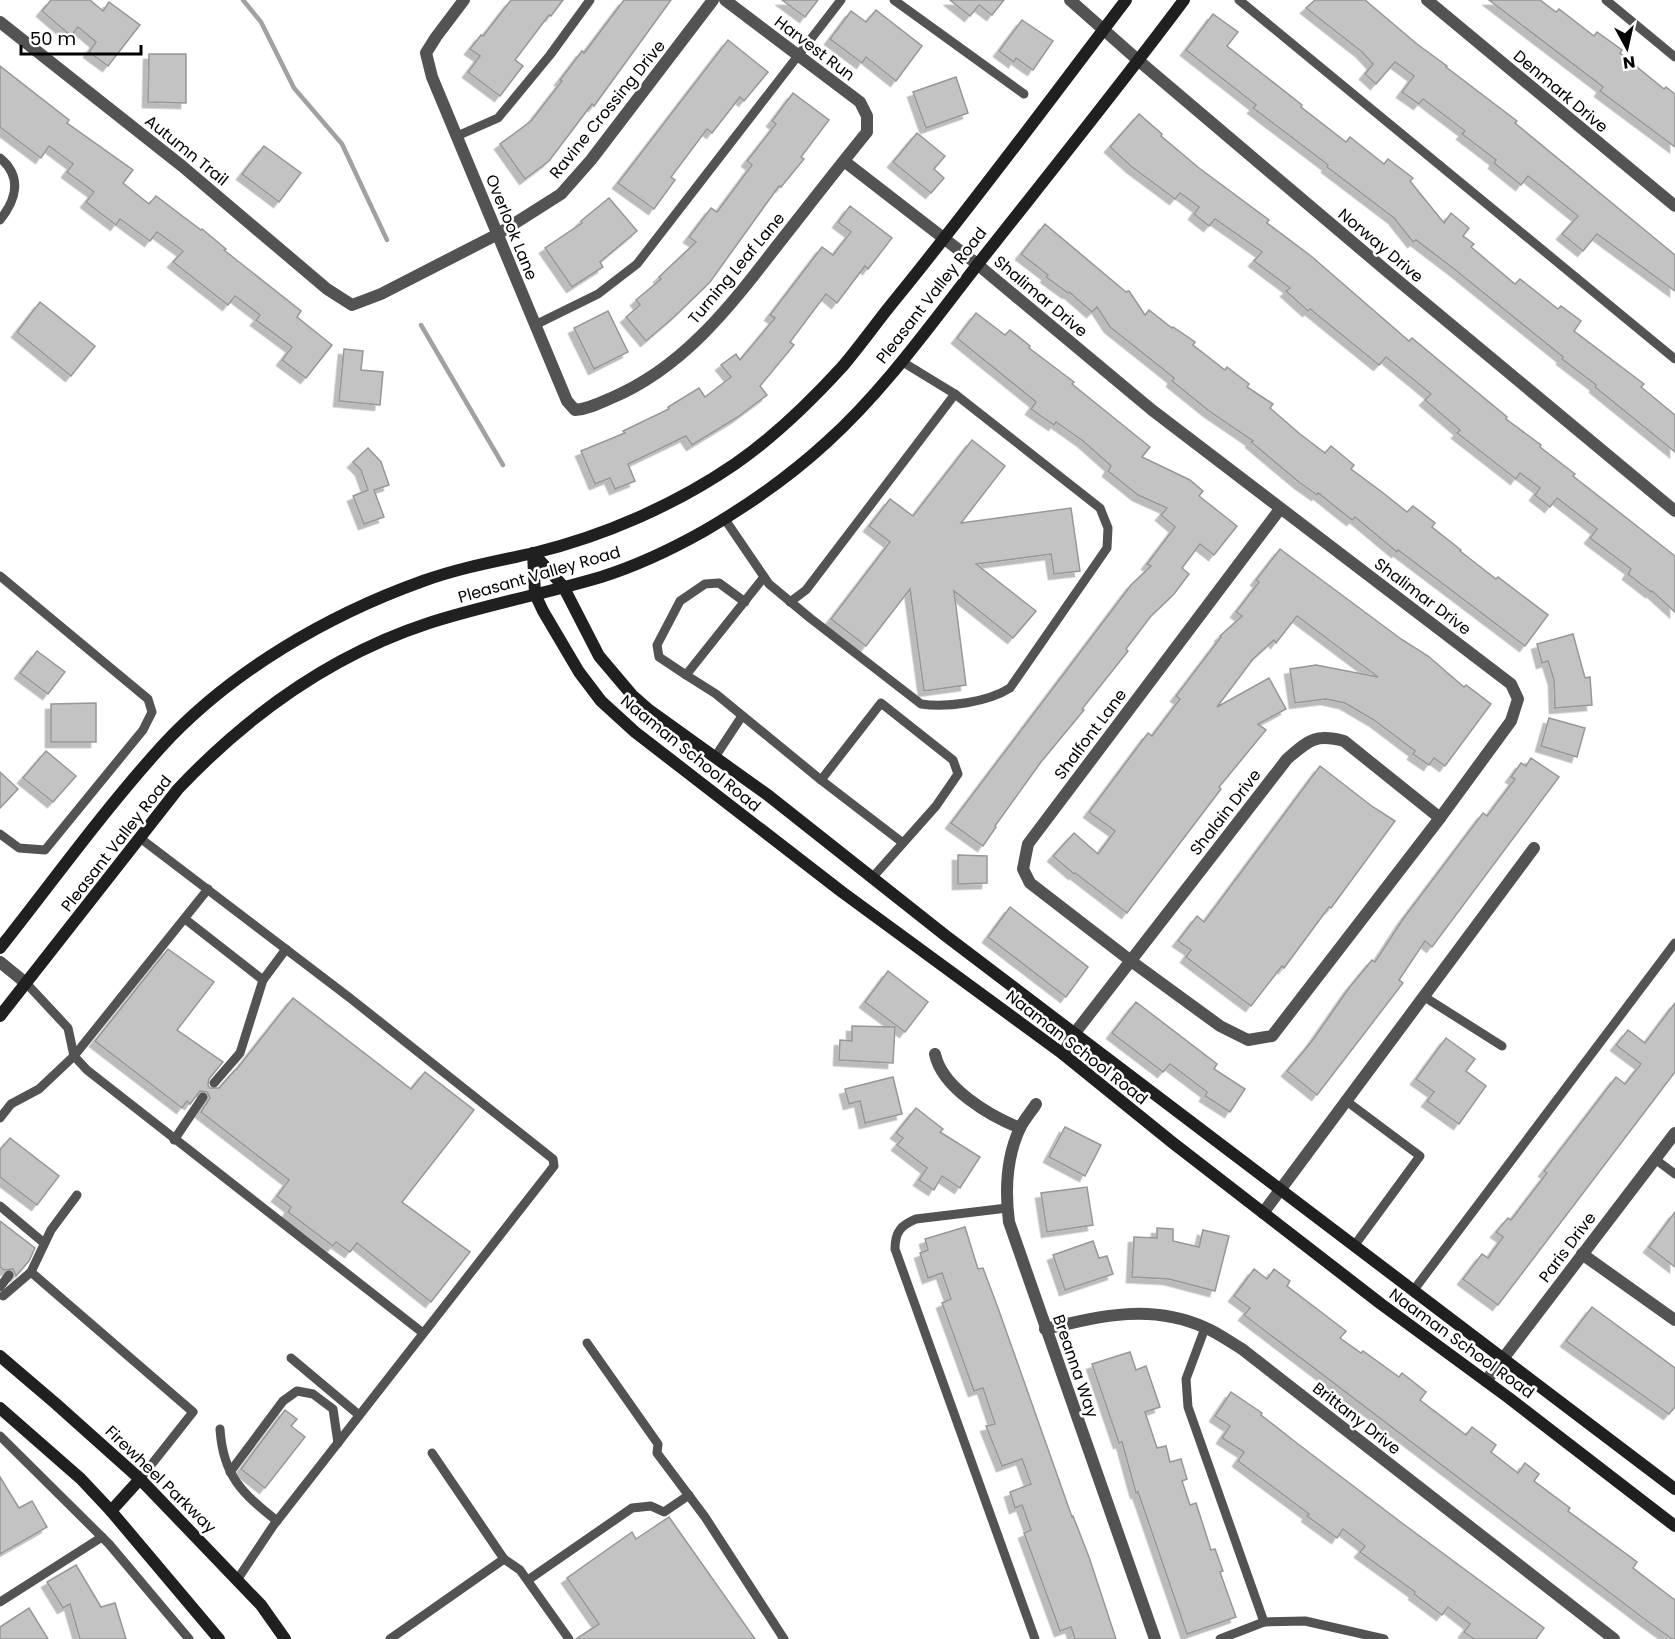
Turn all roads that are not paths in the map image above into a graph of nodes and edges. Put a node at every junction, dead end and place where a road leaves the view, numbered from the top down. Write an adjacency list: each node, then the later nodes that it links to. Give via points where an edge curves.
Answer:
1 (464, 0): 20 (street, Overlook Lane, via 426,53)
2 (590, 0): 20 (lane, via 498,118)
3 (713, 0): 25 (street, Ravine Crossing Drive, via 576,178 561,194)
4 (725, 0): 15 (street, Harvest Run)
5 (841, 0): 15 (lane)
6 (894, 0): 18 (lane)
7 (1072, 0): 14 (street, Norway Drive)
8 (1126, 0): 14 (main road, Pleasant Valley Road)
9 (1184, 0): 17 (main road, Pleasant Valley Road)
10 (1239, 0): 30 (lane)
11 (1427, 0): 23 (street, Denmark Drive)
12 (1606, 0): 16 (lane)
13 (0, 22): 28 (street, Autumn Trail, via 182,166 327,289)
14 (1103, 30): 17 (street, Norway Drive); 26 (main road, Pleasant Valley Road)
15 (798, 55): 19 (street, Harvest Run, via 860,102 867,116); 29 (lane, via 637,264 598,294)
16 (1675, 57)
17 (1139, 61): 27 (main road, Pleasant Valley Road); 35 (street, Norway Drive)
18 (1024, 94)
19 (867, 132): 22 (street, Turning Leaf Lane)
20 (457, 136): 25 (street, Overlook Lane)
21 (0, 158): 24 (lane, via 13,174 15,194)
22 (844, 161): 26 (street, Shalimar Drive); 33 (street, Turning Leaf Lane, via 738,296 694,344 622,394)
23 (1675, 206)
24 (0, 220)
25 (498, 234): 28 (street, Ravine Crossing Drive); 29 (street, Overlook Lane)
26 (944, 240): 27 (street, Shalimar Drive); 37 (main road, Pleasant Valley Road, via 843,366 766,440 683,496 632,521)
27 (977, 264): 31 (main road, Pleasant Valley Road); 34 (street, Shalimar Drive, via 1152,410)
28 (352, 305)
29 (535, 325): 33 (street, Overlook Lane, via 567,401)
30 (1675, 359)
31 (901, 361): 32 (lane); 36 (main road, Pleasant Valley Road, via 827,442 759,496)
32 (955, 394): 43 (lane, via 806,590); 43 (lane, via 1100,508 1108,528 1107,548 1010,688 997,696 938,707 921,704)
33 (575, 410)
34 (1280, 508): 48 (street, Shalimar Drive, via 1511,684 1518,699 1510,721); 59 (street, Shalfont Lane, via 1028,844 1023,869 1030,883)
35 (1675, 511)
36 (724, 518): 39 (lane); 40 (main road, Pleasant Valley Road, via 646,559 604,576)
37 (533, 553): 40 (main road, Naaman School Road); 41 (main road, Naaman School Road); 57 (main road, Pleasant Valley Road, via 427,579 349,611 266,659 229,686 163,744)
38 (0, 576): 49 (lane, via 148,699 152,712 142,730 45,849 19,848)
39 (764, 577): 42 (lane); 43 (lane)
40 (562, 586): 41 (main road, Pleasant Valley Road); 46 (main road, Naaman School Road, via 599,656 632,695)
41 (535, 594): 50 (main road, Pleasant Valley Road, via 396,635 313,677 238,730 214,752 178,789); 68 (main road, Naaman School Road, via 579,672 601,700 635,732 842,892)
42 (745, 602): 44 (lane); 44 (lane, via 719,584 705,584 680,601 657,645 659,657)
43 (790, 602)
44 (686, 675): 45 (lane)
45 (742, 716): 46 (lane); 47 (lane)
46 (716, 757): 53 (main road, Naaman School Road)
47 (821, 780): 51 (lane); 51 (lane, via 881,703 953,760 958,774)
48 (1440, 818): 59 (street, Shalimar Drive, via 1272,1036 1248,1040 1220,1026); 59 (street, Shalain Drive, via 1344,741 1329,736 1311,739 1287,759)
49 (0, 834)
50 (141, 838): 54 (lane); 62 (main road, Pleasant Valley Road)
51 (903, 843): 53 (lane)
52 (1533, 848): 63 (street)
53 (872, 878): 65 (main road, Naaman School Road)
54 (208, 890): 55 (lane); 58 (lane)
55 (185, 919): 61 (lane); 69 (lane)
56 (1675, 943): 91 (lane)
57 (0, 948)
58 (286, 950): 61 (lane); 96 (lane, via 553,1159 554,1166)
59 (1131, 961): 65 (street, Shalain Drive)
60 (0, 962): 62 (street)
61 (262, 980): 70 (lane, via 240,1053)
62 (27, 984): 64 (main road, Pleasant Valley Road); 69 (lane, via 68,1028)
63 (1423, 996): 66 (lane); 72 (street)
64 (0, 1016)
65 (1074, 1034): 68 (street); 80 (main road, Naaman School Road)
66 (1502, 1046)
67 (935, 1054): 75 (street, via 937,1065 950,1083 995,1118)
68 (1063, 1054): 84 (main road, Naaman School Road)
69 (74, 1056): 74 (lane, via 39,1089 11,1104); 77 (lane)
70 (214, 1083)
71 (203, 1097): 77 (lane)
72 (1345, 1101): 80 (street); 87 (lane, via 1420,1156)
73 (1036, 1104): 75 (street, Breanna Way)
74 (0, 1118)
75 (1020, 1128): 82 (street, Breanna Way, via 1008,1167)
76 (1675, 1133): 78 (street, Paris Drive)
77 (174, 1140): 96 (lane)
78 (1655, 1159): 79 (lane); 88 (street, Paris Drive)
79 (1675, 1174)
80 (1279, 1190): 84 (street); 87 (main road, Naaman School Road)
81 (77, 1195): 86 (lane)
82 (1007, 1208): 95 (street, Breanna Way); 127 (lane, via 916,1219 898,1230 895,1249)
83 (4, 1209): 85 (lane); 86 (lane, via 21,1231)
84 (1263, 1213): 101 (main road, Naaman School Road)
85 (1, 1221)
86 (38, 1242): 89 (lane)
87 (1354, 1246): 91 (main road, Naaman School Road)
88 (1582, 1254): 93 (street); 100 (street, Paris Drive)
89 (32, 1272): 92 (lane); 109 (lane, via 193,1412)
90 (9, 1275): 92 (lane)
91 (1413, 1291): 100 (main road, Naaman School Road)
92 (1, 1294)
93 (1675, 1320)
94 (1205, 1328): 95 (street, Brittany Drive, via 1162,1316 1129,1313); 120 (lane, via 1186,1379 1188,1407); 131 (street, Brittany Drive, via 1242,1349)
95 (1046, 1329): 128 (street, Breanna Way)
96 (423, 1333): 103 (lane)
97 (587, 1343): 111 (lane, via 657,1444 657,1453)
98 (0, 1356): 109 (main road, Firewheel Parkway)
99 (291, 1358): 103 (lane)
100 (1503, 1359): 101 (street, Paris Drive); 110 (main road, Naaman School Road)
101 (1486, 1381): 114 (main road, Naaman School Road)
102 (0, 1408): 112 (main road, via 81,1479)
103 (359, 1415): 106 (lane)
104 (220, 1429): 108 (lane)
105 (0, 1436): 115 (lane)
106 (338, 1443): 108 (lane, via 333,1409 313,1394 297,1391 283,1401); 113 (lane)
107 (432, 1453): 116 (lane)
108 (230, 1472): 113 (lane, via 252,1502)
109 (140, 1479): 112 (main road); 117 (main road, Firewheel Parkway)
110 (1675, 1489)
111 (689, 1495): 118 (lane, via 664,1512 651,1506 632,1508); 126 (lane)
112 (111, 1511): 123 (main road)
113 (277, 1521): 117 (lane)
114 (1675, 1526)
115 (102, 1537): 119 (lane); 122 (lane)
116 (504, 1558): 118 (lane); 121 (lane)
117 (237, 1580): 124 (main road, Firewheel Parkway)
118 (528, 1580): 125 (lane)
119 (0, 1602)
120 (1264, 1622): 129 (lane); 130 (lane, via 1305,1622)
121 (392, 1638)
122 (189, 1639)
123 (219, 1639)
124 (285, 1639)
125 (569, 1639)
126 (784, 1639)
127 (1035, 1639)
128 (1155, 1639)
129 (1220, 1639)
130 (1384, 1639)
131 (1614, 1639)

